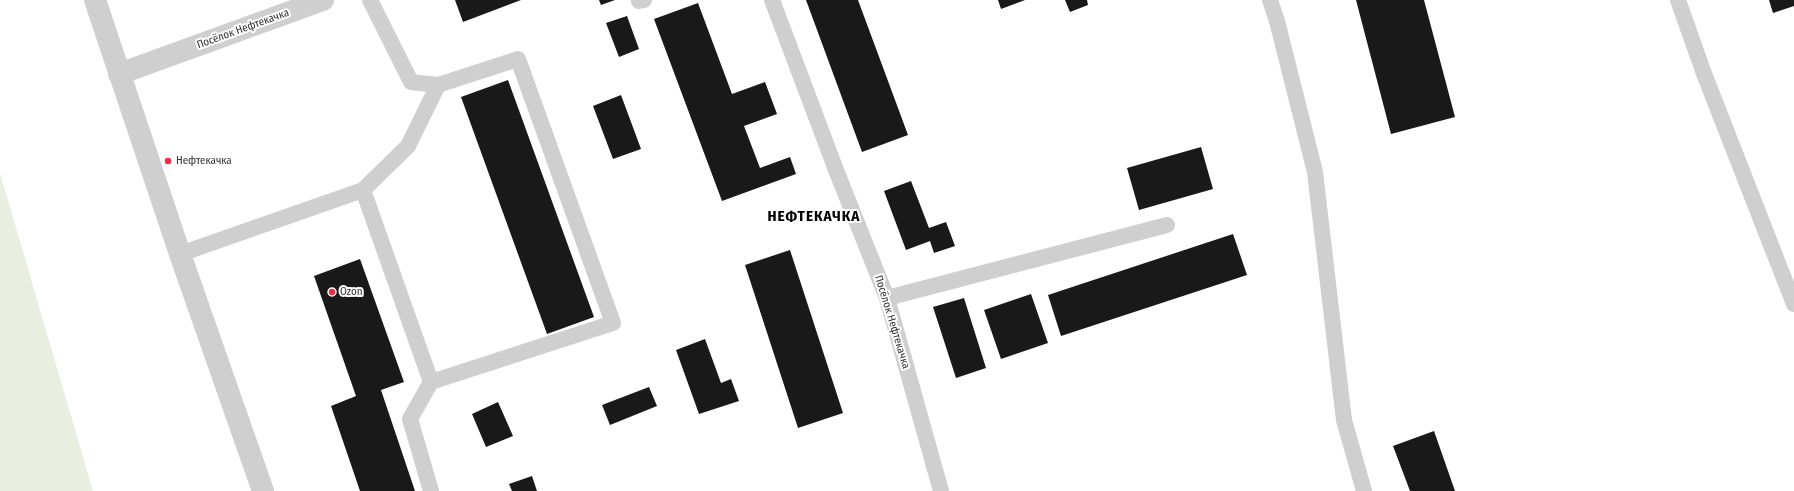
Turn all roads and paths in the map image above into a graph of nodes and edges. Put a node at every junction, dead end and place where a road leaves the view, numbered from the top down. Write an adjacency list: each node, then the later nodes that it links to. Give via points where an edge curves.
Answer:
1 (95, 0): 7 (street)
2 (323, 0): 7 (street, Посёлок Нефтекачка)
3 (370, 0): 8 (lane, via 411,82)
4 (772, 0): 12 (lane, Посёлок Нефтекачка, via 836,170)
5 (1270, 0): 18 (lane, via 1278,21 1315,172 1344,420)
6 (1678, 0): 13 (lane)
7 (119, 74): 11 (street)
8 (438, 85): 9 (lane, via 408,146); 14 (lane, via 518,59 613,323)
9 (363, 190): 11 (lane); 14 (lane)
10 (1167, 225): 12 (lane)
11 (180, 254): 15 (street)
12 (888, 298): 17 (lane, Посёлок Нефтекачка)
13 (1794, 304)
14 (431, 382): 16 (lane, via 410,419)
15 (263, 491)
16 (431, 491)
17 (941, 491)
18 (1364, 491)

